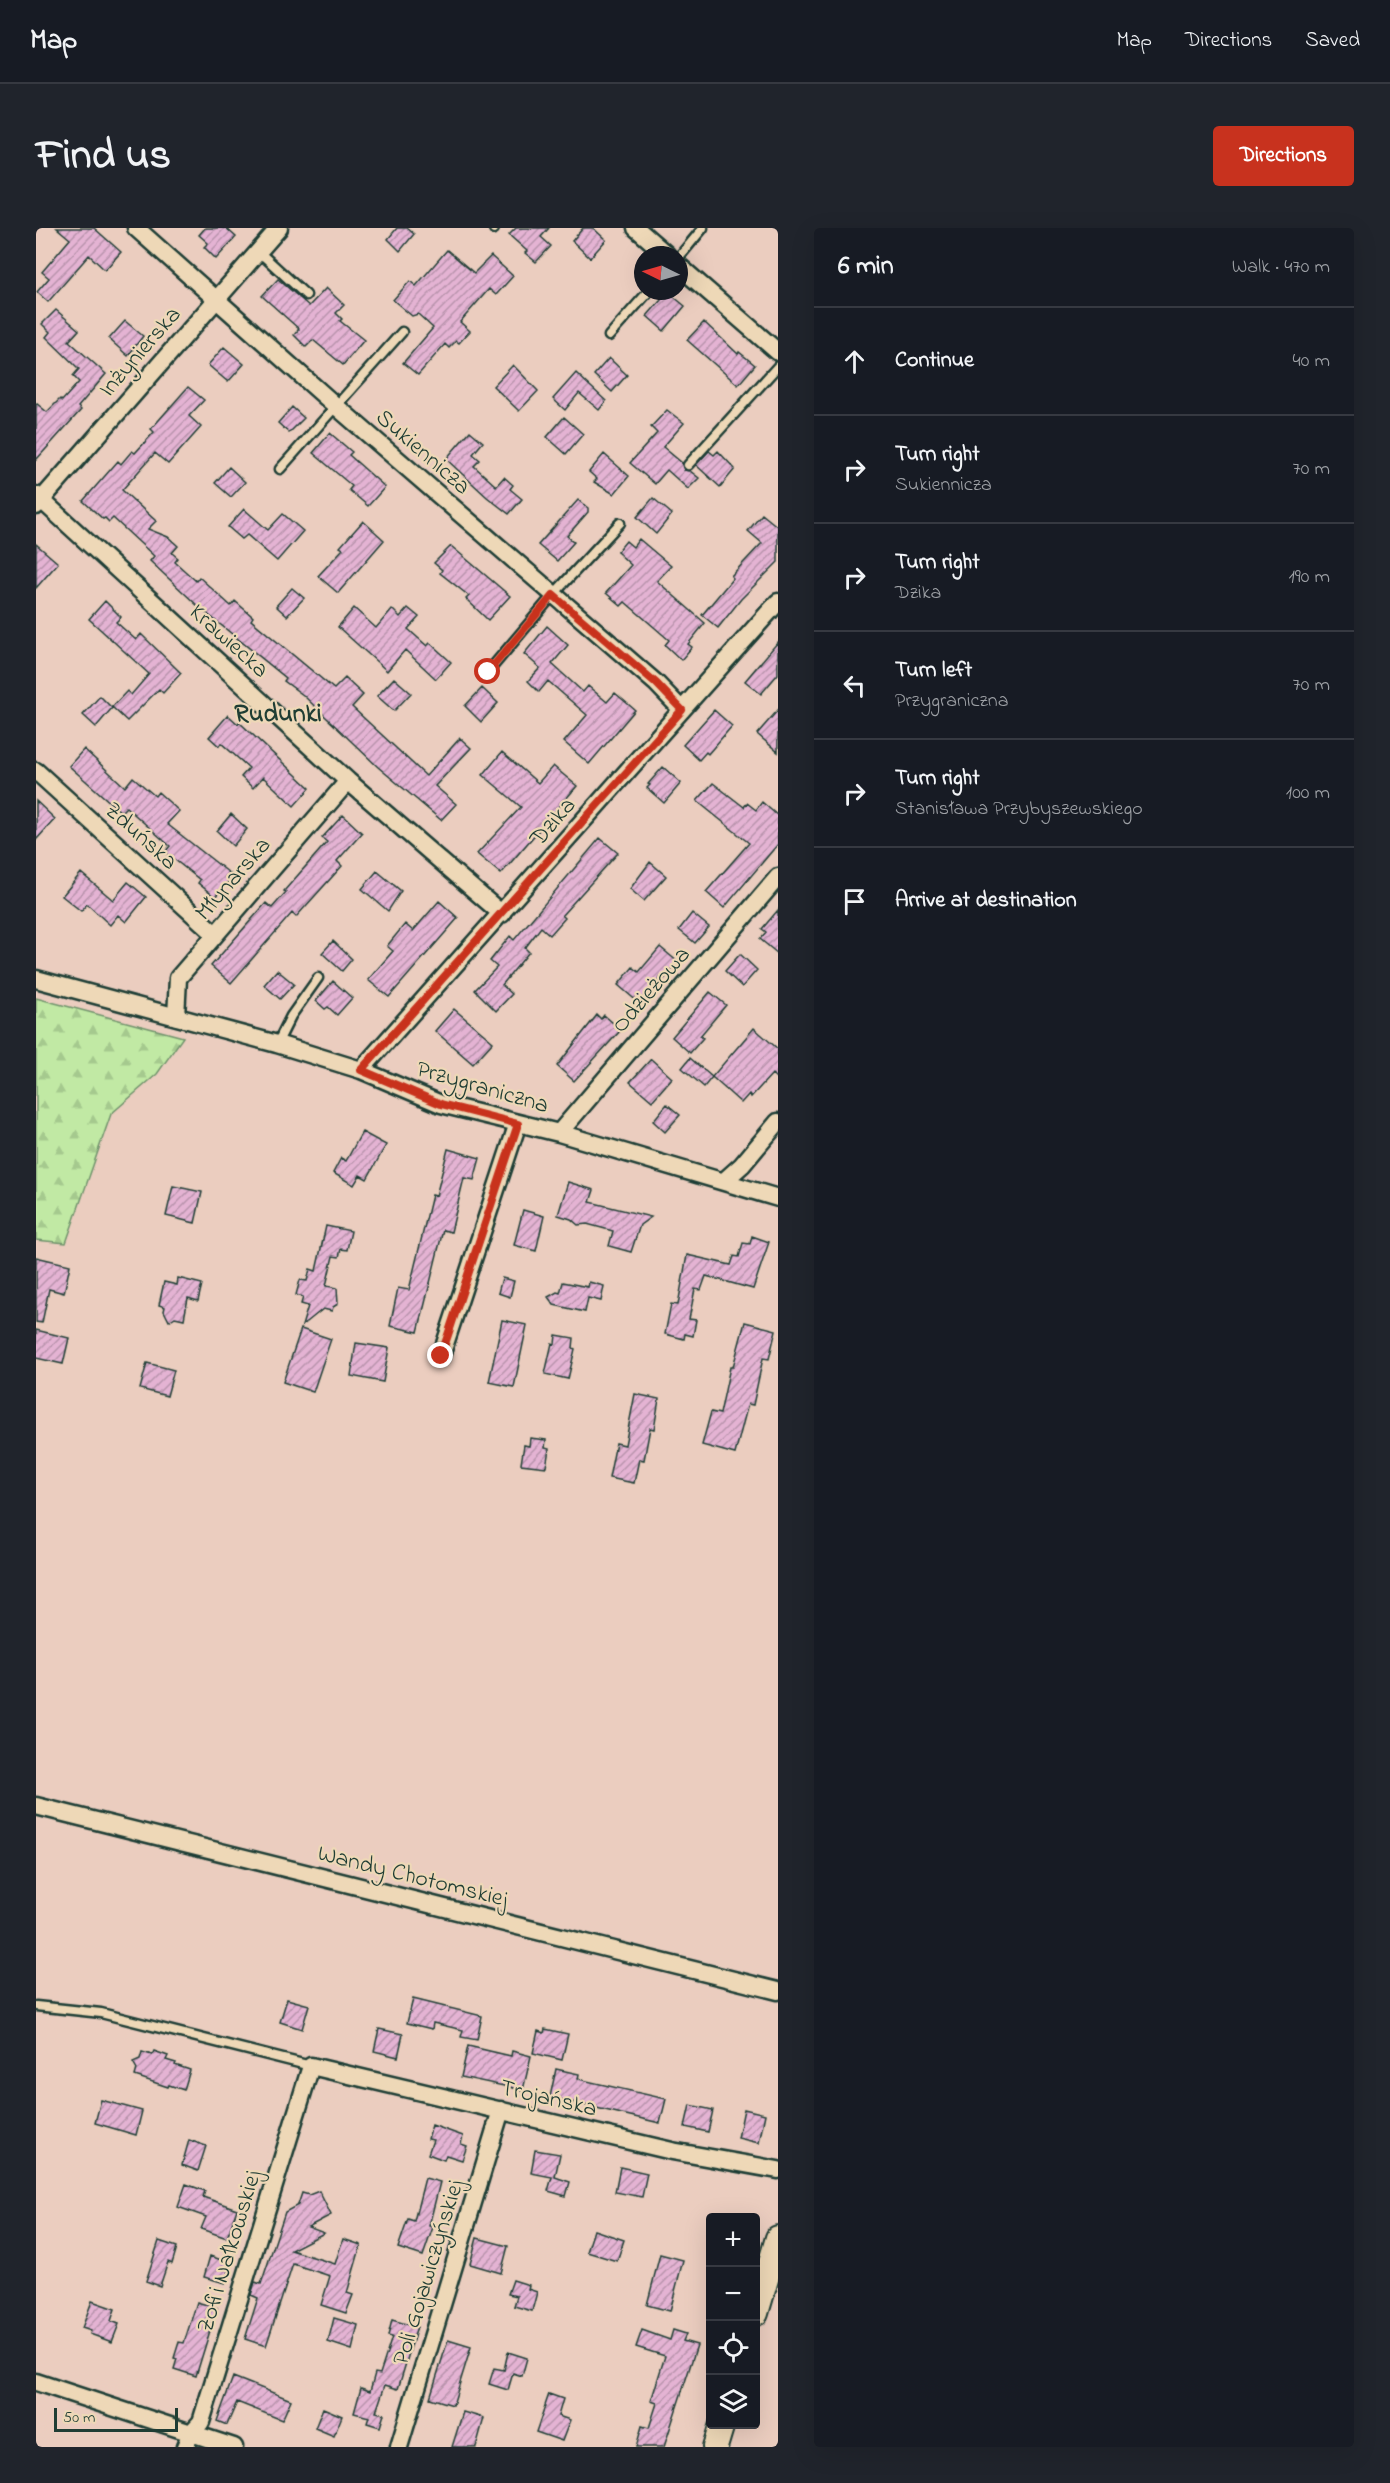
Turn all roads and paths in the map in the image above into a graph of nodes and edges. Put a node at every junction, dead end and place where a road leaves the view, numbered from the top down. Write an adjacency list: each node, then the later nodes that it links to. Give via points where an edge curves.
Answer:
1 (136, 228): 10 (street, Sukiennicza)
2 (279, 228): 7 (street, Inżynierska)
3 (636, 228): 5 (street)
4 (703, 228): 6 (lane)
5 (657, 246)
6 (688, 246)
7 (258, 251): 9 (lane); 10 (street, Inżynierska)
8 (688, 274): 14 (street)
9 (306, 295)
10 (215, 299): 16 (street, Sukiennicza); 19 (street, Inżynierska)
11 (641, 300): 13 (lane)
12 (402, 332): 16 (lane)
13 (609, 336)
14 (778, 352)
15 (778, 366): 17 (lane)
16 (337, 408): 18 (lane); 21 (street, Sukiennicza)
17 (688, 465)
18 (280, 469)
19 (38, 500): 26 (street, Krawiecka)
20 (620, 523): 21 (lane)
21 (553, 595): 23 (lane); 24 (street, Sukiennicza)
22 (778, 602): 24 (street, Dzika)
23 (488, 672)
24 (682, 710): 28 (street, Dzika)
25 (36, 771): 29 (street, Zduńska)
26 (348, 781): 28 (street, Krawiecka); 29 (street, Młynarska)
27 (778, 877): 37 (street, Odzieżowa)
28 (502, 914): 34 (street, Dzika)
29 (215, 934): 32 (street, Młynarska, via 178,978)
30 (318, 978): 33 (lane)
31 (36, 979): 32 (street, Przygraniczna)
32 (176, 1017): 33 (street, Przygraniczna)
33 (277, 1044): 34 (street, Przygraniczna)
34 (361, 1070): 36 (street, Przygraniczna, via 441,1104)
35 (778, 1122): 38 (street)
36 (518, 1124): 37 (street, Przygraniczna); 40 (street)
37 (559, 1133): 38 (street, Przygraniczna)
38 (724, 1181): 39 (street, Przygraniczna)
39 (778, 1198)
40 (441, 1356)
41 (36, 1806): 42 (street, Wandy Chotomskiej)
42 (778, 1991)
43 (36, 2006): 44 (lane, via 101,2013)
44 (311, 2066): 45 (street, Trojańska); 51 (street, Zofii Nałkowskiej, via 201,2422)
45 (501, 2110): 46 (street, Trojańska, via 672,2151); 53 (street, Poli Gojawiczyńskiej)
46 (778, 2170)
47 (778, 2238): 48 (street)
48 (760, 2299)
49 (36, 2382): 51 (street)
50 (720, 2429): 54 (street)
51 (188, 2440): 52 (street)
52 (234, 2447)
53 (399, 2447)
54 (715, 2447)

